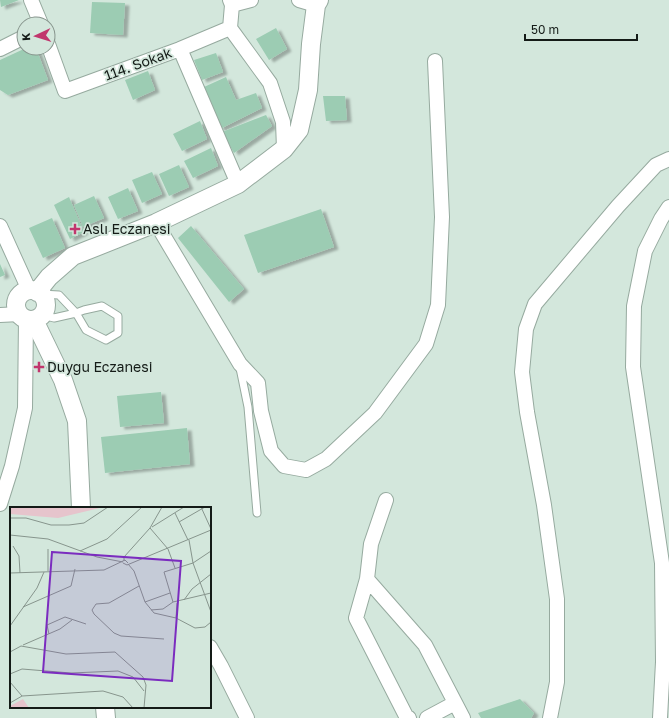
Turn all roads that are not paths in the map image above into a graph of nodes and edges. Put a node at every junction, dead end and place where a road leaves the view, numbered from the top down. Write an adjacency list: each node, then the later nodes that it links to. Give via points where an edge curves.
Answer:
1 (31, 0): 6 (street)
2 (251, 0): 4 (street)
3 (298, 0): 5 (street)
4 (231, 2): 7 (street)
5 (318, 2): 13 (street, via 311,44 308,90 299,130)
6 (38, 16)
7 (230, 28): 10 (street, 114. Sokak); 13 (street, via 270,83 283,122)
8 (16, 41): 9 (street)
9 (0, 49)
10 (180, 49): 11 (street, 114. Sokak, via 65,90); 15 (street)
11 (52, 56)
12 (435, 61): 23 (street, via 442,218 438,305 426,344 374,413 326,459 306,470 284,466 272,451 261,411 258,383)
13 (284, 148): 15 (street)
14 (669, 159): 37 (street, via 656,165 618,206 535,304 526,330 522,372 557,599 557,682)
15 (238, 184): 17 (street)
16 (669, 207): 38 (street, via 645,251 634,306 633,367 662,563)
17 (156, 223): 19 (street, via 73,256); 23 (street)
18 (0, 226): 19 (street)
19 (36, 292): 20 (lane, via 59,295); 22 (street, via 46,302 45,311); 22 (street, via 20,295 18,300 17,305)
20 (76, 313): 20 (lane, via 86,330 106,340 118,333 118,316 102,306); 22 (lane, via 54,318)
21 (0, 315): 22 (street)
22 (31, 317): 25 (street, via 25,408 12,466); 26 (street, via 63,380 77,421)
23 (240, 364): 27 (lane, via 248,407)
24 (386, 500): 28 (street, via 371,544)
25 (0, 504)
26 (81, 507)
27 (258, 513)
28 (366, 579): 30 (street, via 424,645); 34 (street, via 356,618)
29 (211, 649): 33 (street)
30 (455, 703): 35 (street); 36 (street)
31 (105, 708): 32 (street)
32 (106, 718)
33 (247, 718)
34 (409, 718)
35 (427, 718)
36 (463, 718)
37 (550, 718)
38 (660, 718)

